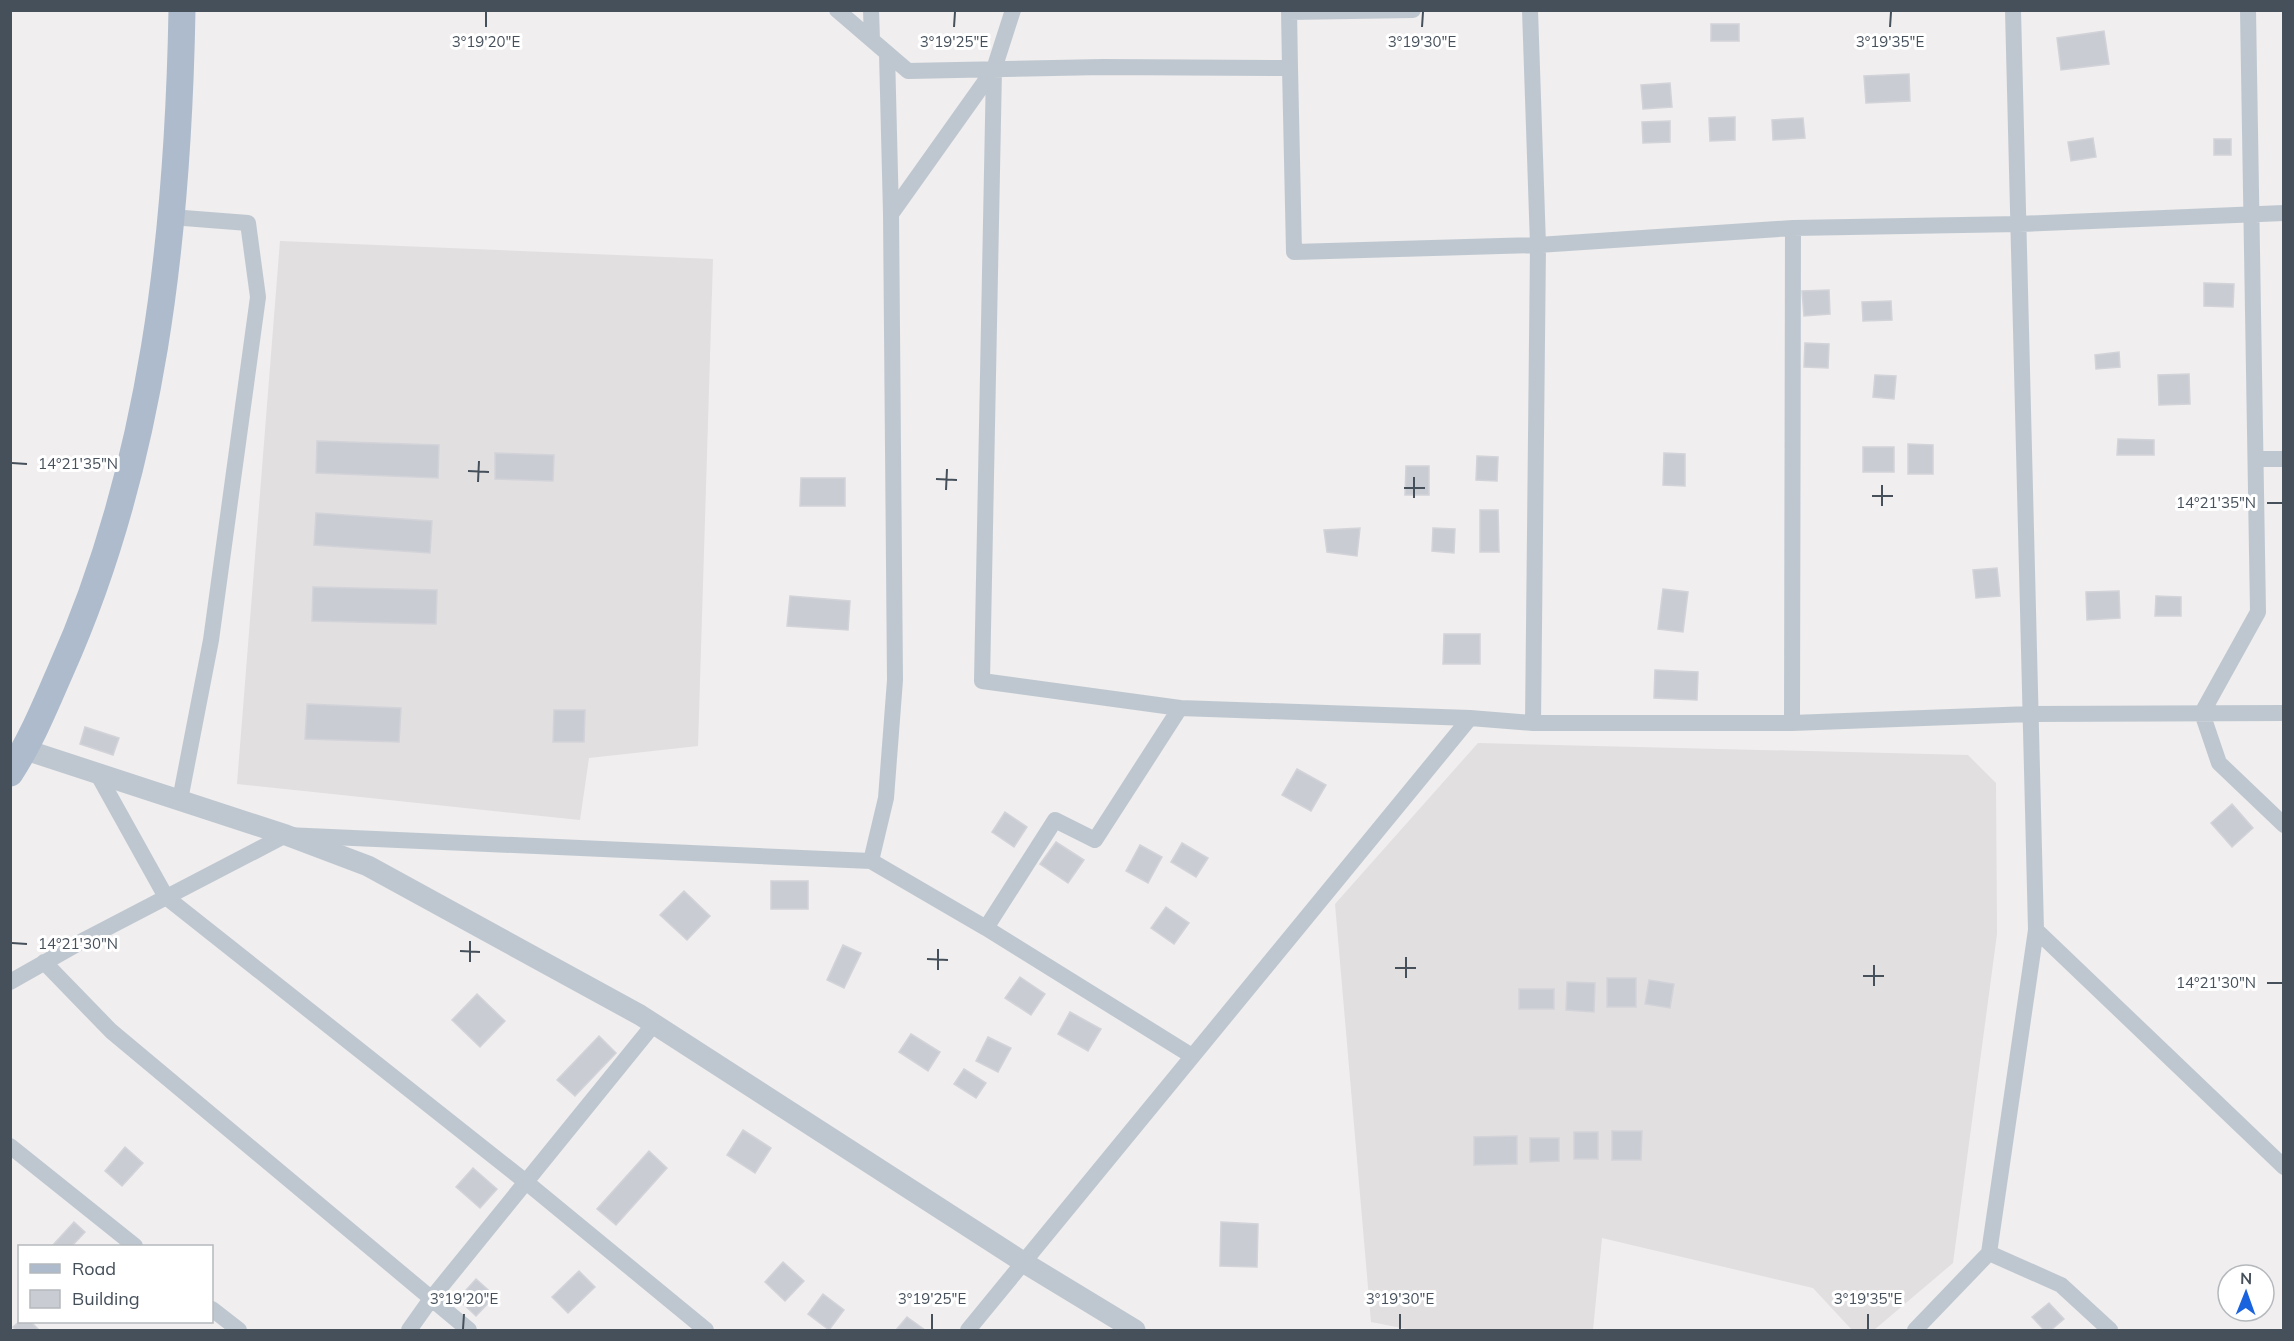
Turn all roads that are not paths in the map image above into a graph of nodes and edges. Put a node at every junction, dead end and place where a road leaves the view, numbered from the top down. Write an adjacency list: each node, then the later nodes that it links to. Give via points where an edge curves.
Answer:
1 (182, 10): 17 (main road, via 180,109)
2 (837, 10): 10 (street)
3 (871, 10): 10 (street)
4 (1013, 10): 13 (street)
5 (1413, 10): 9 (street)
6 (1530, 10): 20 (street)
7 (2013, 10): 18 (street)
8 (2248, 10): 14 (street)
9 (1289, 11): 12 (street)
10 (872, 40): 11 (street)
11 (887, 53): 13 (street, via 908,71); 16 (street)
12 (1290, 68): 13 (street); 20 (street, via 1294,252)
13 (994, 69): 16 (street); 23 (street, via 982,681)
14 (2251, 213): 15 (street); 18 (street); 21 (street)
15 (2283, 213)
16 (891, 214): 36 (street, via 895,680 886,798)
17 (171, 217): 30 (main road, via 150,382 128,477 98,580); 33 (street, via 248,224 258,297 211,640)
18 (2019, 224): 19 (street); 26 (street)
19 (1793, 228): 20 (street); 29 (street)
20 (1538, 245): 28 (street)
21 (2256, 459): 22 (street); 24 (street, via 2258,612)
22 (2283, 459)
23 (1180, 708): 27 (street); 38 (street, via 1095,840 1055,820)
24 (2202, 713): 25 (street); 26 (street); 34 (street, via 2219,763)
25 (2283, 713)
26 (2031, 714): 29 (street); 39 (street)
27 (1470, 718): 28 (street); 43 (street)
28 (1533, 723): 29 (street)
29 (1792, 723)
30 (26, 750): 31 (street); 32 (main road)
31 (97, 773): 33 (street); 37 (street)
32 (10, 774)
33 (180, 800): 35 (street)
34 (2283, 825)
35 (286, 835): 36 (street); 37 (street); 42 (street, via 368,867)
36 (871, 861): 38 (street)
37 (166, 897): 40 (street); 46 (street)
38 (986, 928): 43 (street)
39 (2036, 930): 45 (street); 48 (street)
40 (44, 962): 41 (street); 50 (street, via 111,1031)
41 (10, 982)
42 (654, 1024): 46 (street); 49 (street)
43 (1192, 1056): 49 (street)
44 (10, 1146): 47 (street)
45 (2283, 1167)
46 (526, 1182): 50 (street); 55 (street)
47 (134, 1245)
48 (1989, 1253): 58 (street); 59 (street, via 2061,1285)
49 (1023, 1262): 56 (street); 57 (street)
50 (431, 1299): 53 (street); 54 (street)
51 (213, 1310): 52 (street)
52 (238, 1330)
53 (409, 1330)
54 (469, 1330)
55 (706, 1330)
56 (968, 1330)
57 (1135, 1330)
58 (1915, 1330)
59 (2110, 1330)

